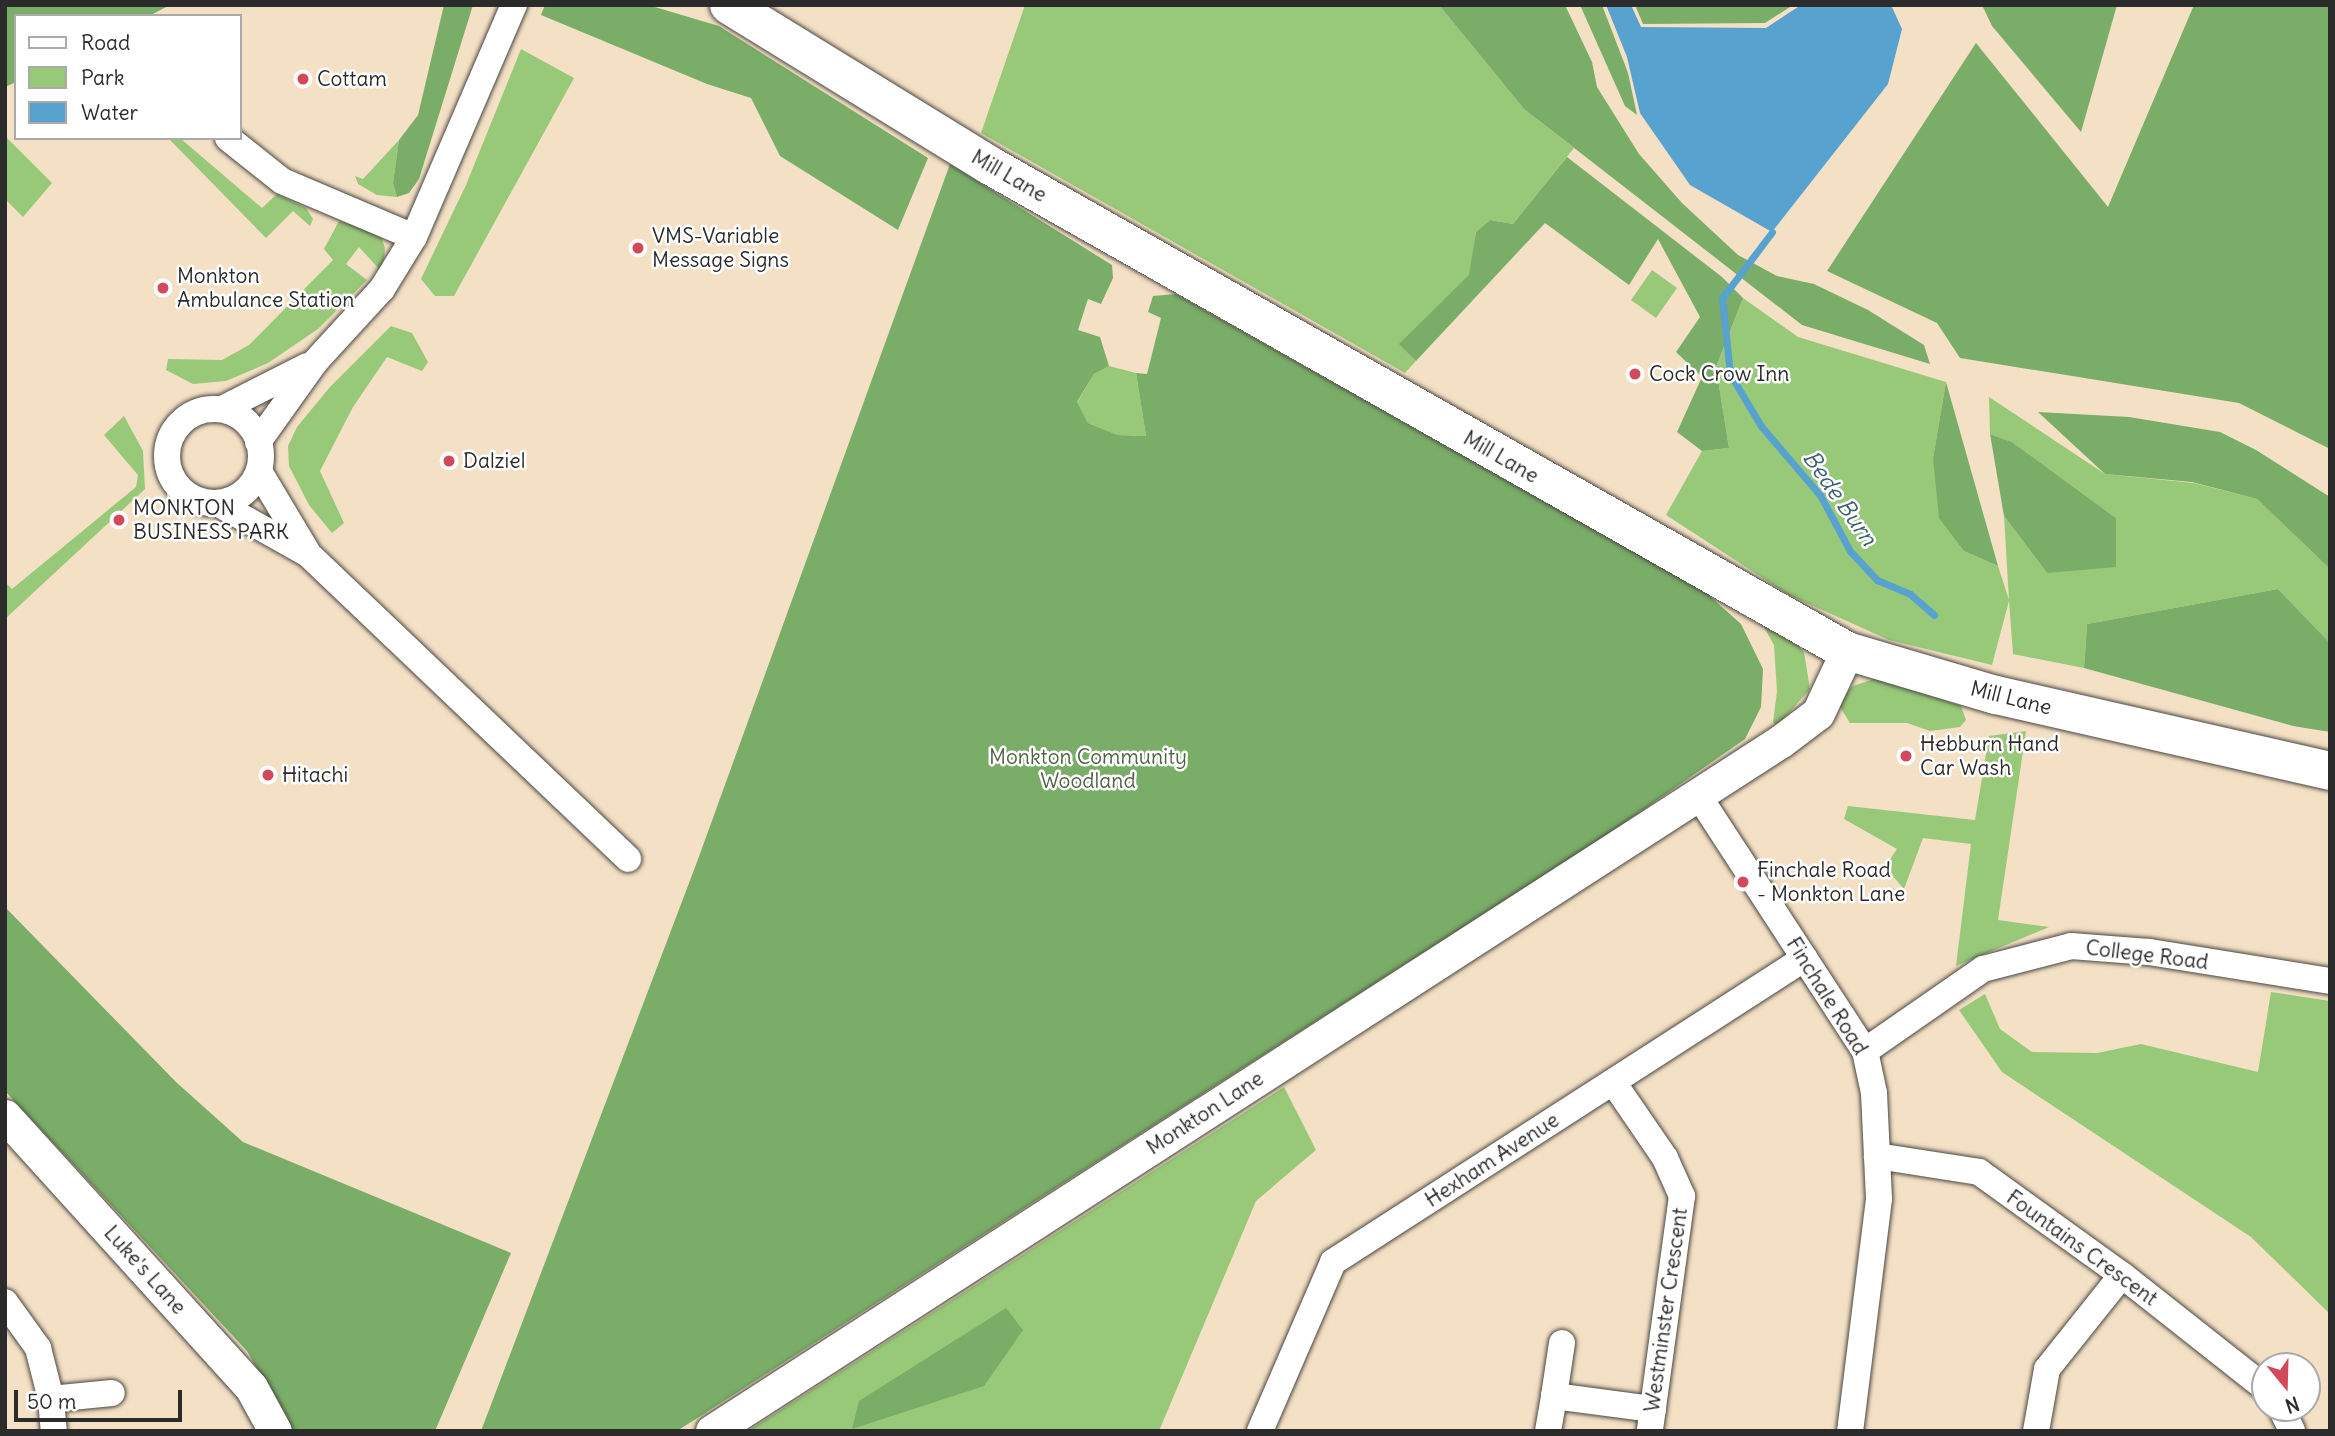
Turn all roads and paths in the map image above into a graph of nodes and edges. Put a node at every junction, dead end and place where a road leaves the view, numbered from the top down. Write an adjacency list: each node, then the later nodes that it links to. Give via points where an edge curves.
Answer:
1 (729, 5): 11 (main road, Mill Lane, via 989,165)
2 (510, 8): 4 (street)
3 (231, 140): 4 (street, via 282,181)
4 (414, 237): 5 (street, via 382,289)
5 (315, 362): 6 (street); 7 (street)
6 (222, 409): 7 (street, via 239,417); 9 (street, via 198,411 183,420 167,447 173,478 183,492)
7 (258, 442): 8 (street)
8 (260, 473): 9 (street, via 234,498); 10 (street)
9 (217, 503): 10 (street)
10 (308, 554): 14 (street)
11 (1847, 651): 12 (main road, Mill Lane, via 1996,695); 13 (street, Monkton Lane, via 1818,713)
12 (2330, 771)
13 (1698, 796): 15 (street, Finchale Road); 31 (street, Monkton Lane)
14 (628, 859)
15 (1805, 958): 17 (street, Finchale Road); 18 (street, Hexham Avenue)
16 (2330, 981): 17 (street, College Road, via 2149,952 2071,946 1983,969)
17 (1865, 1051): 20 (street, Finchale Road, via 1874,1093)
18 (1613, 1082): 28 (street, Westminster Crescent, via 1665,1158 1682,1196); 32 (street, Hexham Avenue, via 1333,1262)
19 (5, 1116): 30 (street, Luke's Lane, via 251,1387)
20 (1877, 1156): 21 (street, Fountains Crescent, via 1979,1172); 34 (street, Finchale Road, via 1879,1199)
21 (2122, 1275): 24 (street, Fountains Crescent); 35 (street, via 2047,1369)
22 (5, 1302): 27 (street, via 38,1348)
23 (1562, 1343): 26 (street)
24 (2251, 1377)
25 (112, 1392): 27 (street)
26 (1554, 1396): 28 (street); 33 (street)
27 (51, 1399): 29 (street)
28 (1651, 1420)
29 (54, 1431)
30 (275, 1431)
31 (712, 1431)
32 (1261, 1431)
33 (1548, 1431)
34 (1850, 1431)
35 (2036, 1431)

